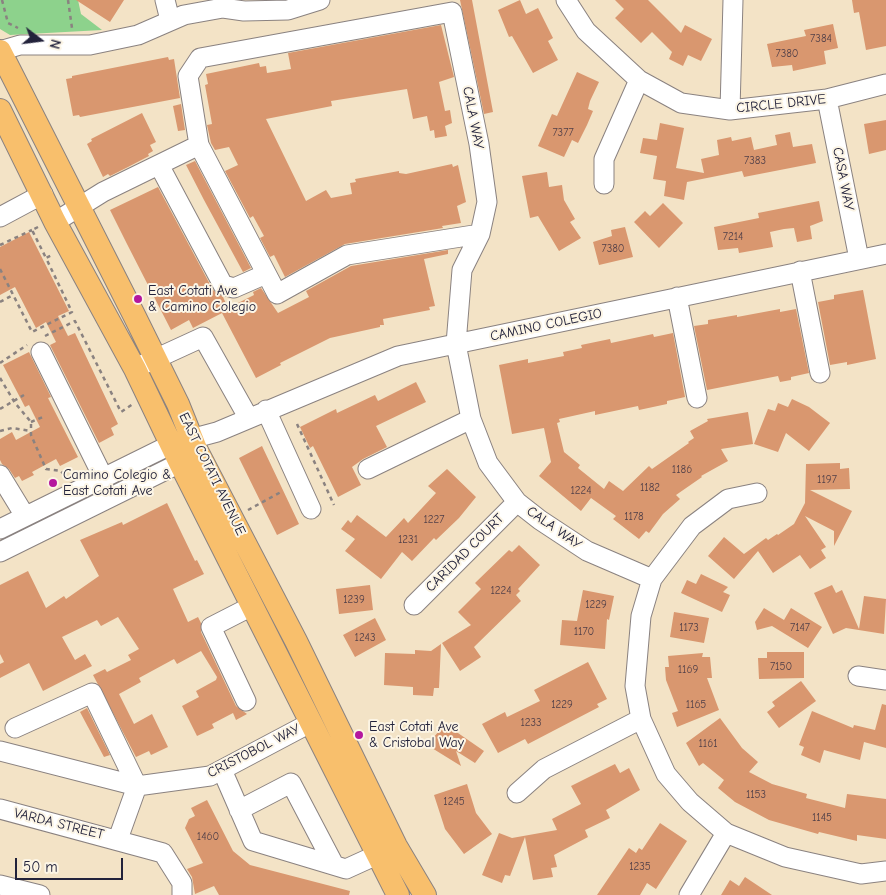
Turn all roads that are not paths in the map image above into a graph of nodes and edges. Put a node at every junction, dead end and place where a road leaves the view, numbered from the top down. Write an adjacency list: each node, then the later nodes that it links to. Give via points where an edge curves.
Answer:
1 (165, 0): 6 (street)
2 (320, 0): 5 (street, via 288,10 244,11)
3 (566, 0): 8 (street, CIRCLE DRIVE, via 586,31)
4 (733, 0): 12 (street)
5 (211, 5): 6 (street)
6 (170, 20): 7 (street, via 138,35 90,44 20,46)
7 (0, 51): 17 (main road, EAST COTATI AVENUE)
8 (639, 80): 12 (street, CIRCLE DRIVE, via 681,103); 15 (street, via 604,159)
9 (886, 84): 10 (street, CIRCLE DRIVE)
10 (828, 99): 12 (street, CIRCLE DRIVE); 22 (street, CASA WAY)
11 (0, 110): 16 (main road, EAST COTATI AVENUE)
12 (730, 110)
13 (198, 145): 14 (street); 20 (street, CALA WAY, via 188,76 200,58 452,12 479,144 487,202); 24 (street)
14 (158, 165): 17 (street); 24 (street, via 222,285 234,288)
15 (604, 184)
16 (43, 194): 18 (street); 19 (main road, EAST COTATI AVENUE)
17 (78, 208): 19 (street); 28 (main road, EAST COTATI AVENUE)
18 (0, 217)
19 (50, 223): 29 (main road, EAST COTATI AVENUE)
20 (480, 234): 24 (street, via 347,255 277,294); 27 (street, CALA WAY, via 462,270)
21 (886, 254): 22 (street, CAMINO COLEGIO)
22 (859, 259): 23 (street, CAMINO COLEGIO)
23 (800, 271): 25 (street, CAMINO COLEGIO); 30 (street)
24 (266, 274)
25 (676, 297): 27 (street, CAMINO COLEGIO); 31 (street)
26 (40, 343): 38 (street)
27 (456, 344): 32 (street, CAMINO COLEGIO, via 398,356); 34 (street, CALA WAY)
28 (155, 358): 29 (street); 33 (street, via 204,337); 35 (main road, EAST COTATI AVENUE, via 178,404)
29 (134, 369): 35 (main road, EAST COTATI AVENUE)
30 (820, 374)
31 (697, 398)
32 (266, 410): 33 (street, CAMINO COLEGIO); 41 (street)
33 (248, 417): 35 (street, CAMINO COLEGIO)
34 (471, 419): 36 (street); 40 (street, CALA WAY, via 488,463)
35 (185, 448): 38 (street, CAMINO COLEGIO); 44 (street, CAMINO COLEGIO); 46 (main road, EAST COTATI AVENUE); 48 (main road, EAST COTATI AVENUE)
36 (368, 469)
37 (0, 475): 42 (street)
38 (103, 477): 42 (street, CAMINO COLEGIO)
39 (758, 493): 45 (street, via 728,499 692,526)
40 (517, 502): 45 (street, CALA WAY, via 587,551); 47 (street, CARIDAD COURT)
41 (311, 508)
42 (25, 516): 43 (street, CAMINO COLEGIO)
43 (0, 529)
44 (0, 552)
45 (652, 579): 53 (street, via 641,616 635,686)
46 (273, 596): 48 (main road); 52 (main road, EAST COTATI AVENUE)
47 (414, 605)
48 (252, 606): 51 (street, via 211,627); 54 (main road, EAST COTATI AVENUE)
49 (858, 676): 50 (street)
50 (886, 680)
51 (246, 700)
52 (330, 712): 54 (main road); 64 (main road, EAST COTATI AVENUE)
53 (641, 719): 59 (street, via 544,769); 62 (street, via 666,774 690,802)
54 (310, 723): 57 (street, CRISTOBOL WAY); 64 (main road, EAST COTATI AVENUE)
55 (15, 728): 58 (street, via 92,693)
56 (0, 751): 58 (street)
57 (222, 770): 58 (street, CRISTOBOL WAY, via 210,776); 61 (street)
58 (137, 786): 63 (street)
59 (517, 792)
60 (0, 809): 63 (street, VARDA STREET)
61 (239, 810): 65 (street, via 253,841); 65 (street, via 291,782)
62 (726, 833): 66 (street, via 785,858 861,874); 72 (street)
63 (118, 839): 69 (street, VARDA STREET, via 163,852 182,884)
64 (387, 851): 65 (street, via 346,869); 70 (main road, EAST COTATI AVENUE); 71 (main road, EAST COTATI AVENUE)
65 (334, 865)
66 (886, 871)
67 (0, 885): 68 (street)
68 (40, 895)
69 (182, 895)
70 (398, 895)
71 (425, 895)
72 (689, 895)

